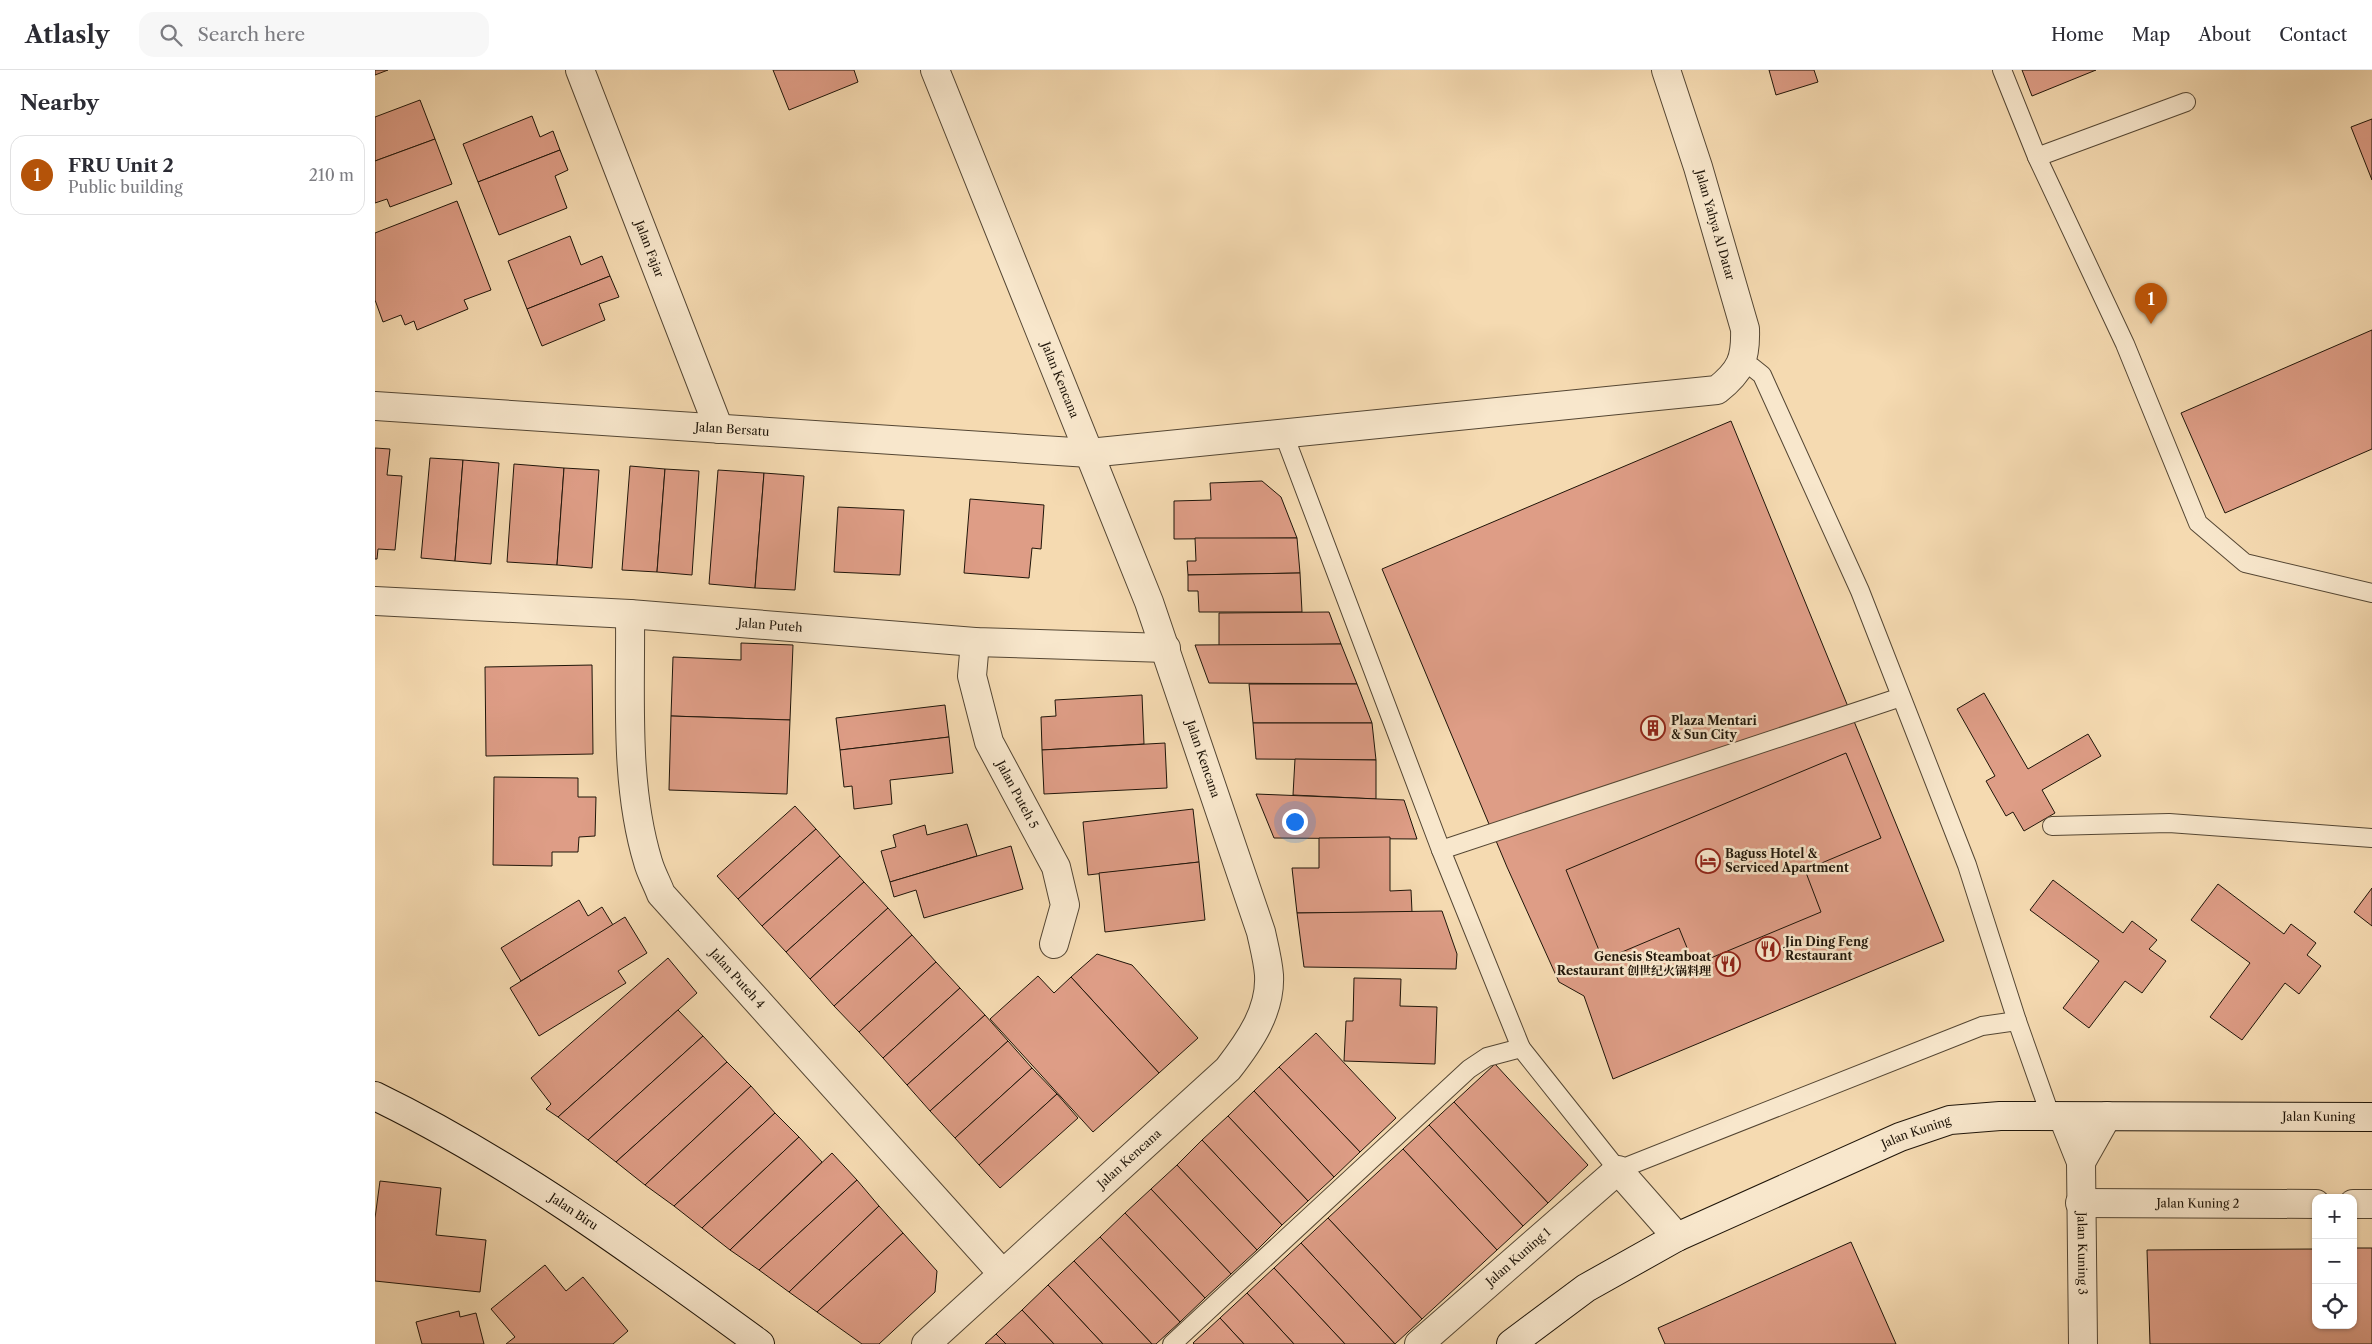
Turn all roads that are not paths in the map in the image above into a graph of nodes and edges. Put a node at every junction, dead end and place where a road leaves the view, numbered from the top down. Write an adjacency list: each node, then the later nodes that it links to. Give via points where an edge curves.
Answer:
1 (580, 70): 9 (street, Jalan Fajar)
2 (935, 70): 11 (street, Jalan Kencana)
3 (1666, 70): 7 (street, Jalan Yahya Al Datar, via 1745,329 1745,347)
4 (2002, 70): 6 (lane)
5 (2187, 102): 6 (lane)
6 (2037, 157): 12 (lane, via 2125,344 2198,523 2245,563)
7 (1736, 372): 10 (street, Jalan Bersatu, via 1717,390); 17 (lane, via 1752,367 1762,375 1860,591)
8 (375, 406): 9 (street, Jalan Bersatu)
9 (719, 428): 11 (street, Jalan Bersatu)
10 (1283, 432): 11 (street, Jalan Bersatu); 20 (lane)
11 (1089, 452): 16 (street, Jalan Kencana)
12 (2372, 593)
13 (375, 601): 14 (street, Jalan Puteh)
14 (630, 614): 15 (street, Jalan Puteh); 35 (street, Jalan Puteh 4, via 632,768 639,828 648,863 661,894)
15 (975, 642): 16 (street, Jalan Puteh); 21 (street, Jalan Puteh 5, via 973,676 989,742 1056,867 1065,905)
16 (1166, 648): 35 (street, Jalan Kencana, via 1261,932 1269,976 1264,1011 1249,1042 1229,1069)
17 (1901, 697): 20 (lane); 22 (lane, via 1967,866)
18 (2053, 826): 19 (lane, via 2169,824)
19 (2372, 838)
20 (1441, 850): 23 (lane)
21 (1054, 944)
22 (2017, 1020): 26 (lane); 29 (lane, via 1982,1026)
23 (1521, 1048): 29 (lane); 38 (lane, via 1487,1057 1469,1069)
24 (375, 1096): 36 (street, Jalan Biru, via 491,1158 645,1260)
25 (2107, 1116): 26 (street, Jalan Kuning); 27 (street, Jalan Kuning); 28 (street, Jalan Kuning 3)
26 (2057, 1117): 28 (street, Jalan Kuning 3); 34 (street, Jalan Kuning, via 2000,1116 1950,1120 1900,1137 1818,1172)
27 (2372, 1117)
28 (2081, 1162): 30 (street, Jalan Kuning 3)
29 (1618, 1170): 34 (street); 39 (street, Jalan Kuning 1)
30 (2080, 1203): 31 (street, Jalan Kuning 2); 41 (street, Jalan Kuning 3)
31 (2312, 1204)
32 (2357, 1204): 33 (street)
33 (2372, 1204)
34 (1677, 1237): 40 (street, Jalan Kuning, via 1586,1288)
35 (1002, 1273): 37 (street, Jalan Kencana)
36 (760, 1344)
37 (926, 1344)
38 (1172, 1344)
39 (1419, 1344)
40 (1511, 1344)
41 (2083, 1344)

